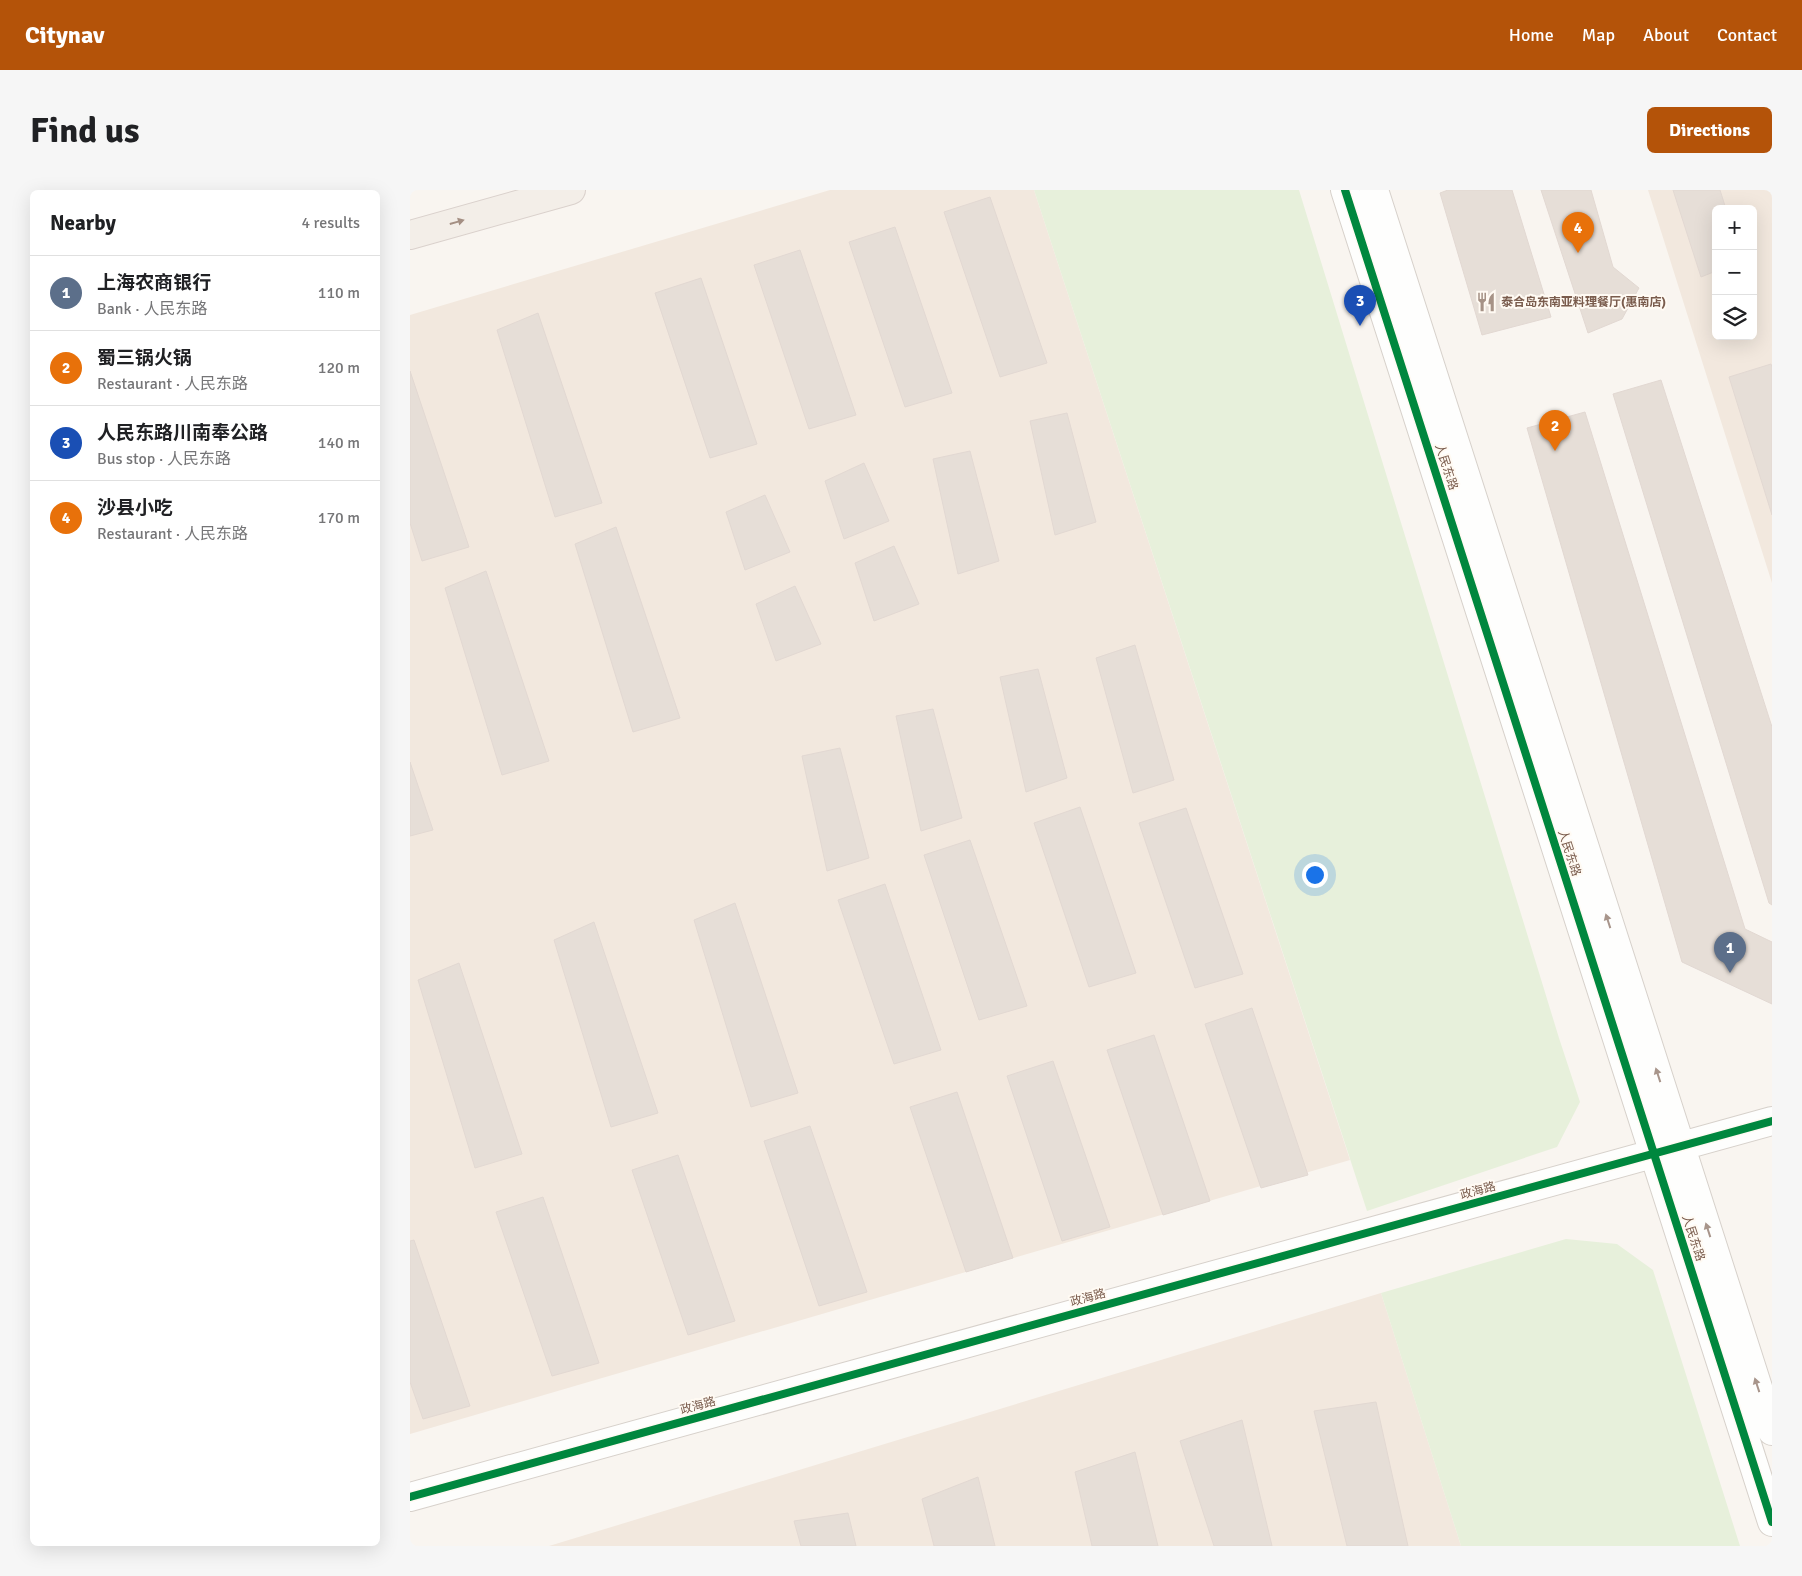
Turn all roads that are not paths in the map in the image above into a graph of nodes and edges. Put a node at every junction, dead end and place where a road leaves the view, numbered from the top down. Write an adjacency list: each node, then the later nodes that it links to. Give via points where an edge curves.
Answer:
1 (571, 190): 4 (main road, one-way to 1)
2 (1345, 190): 7 (street, 人民东路)
3 (1374, 190): 6 (street, 人民东路, one-way to 3)
4 (410, 235)
5 (1772, 1121): 6 (street, 政海路)
6 (1681, 1146): 7 (street, 政海路); 8 (street, 人民东路, one-way to 6)
7 (1654, 1154): 9 (street, 政海路); 10 (street, 人民东路)
8 (1772, 1431)
9 (410, 1497)
10 (1772, 1522)

